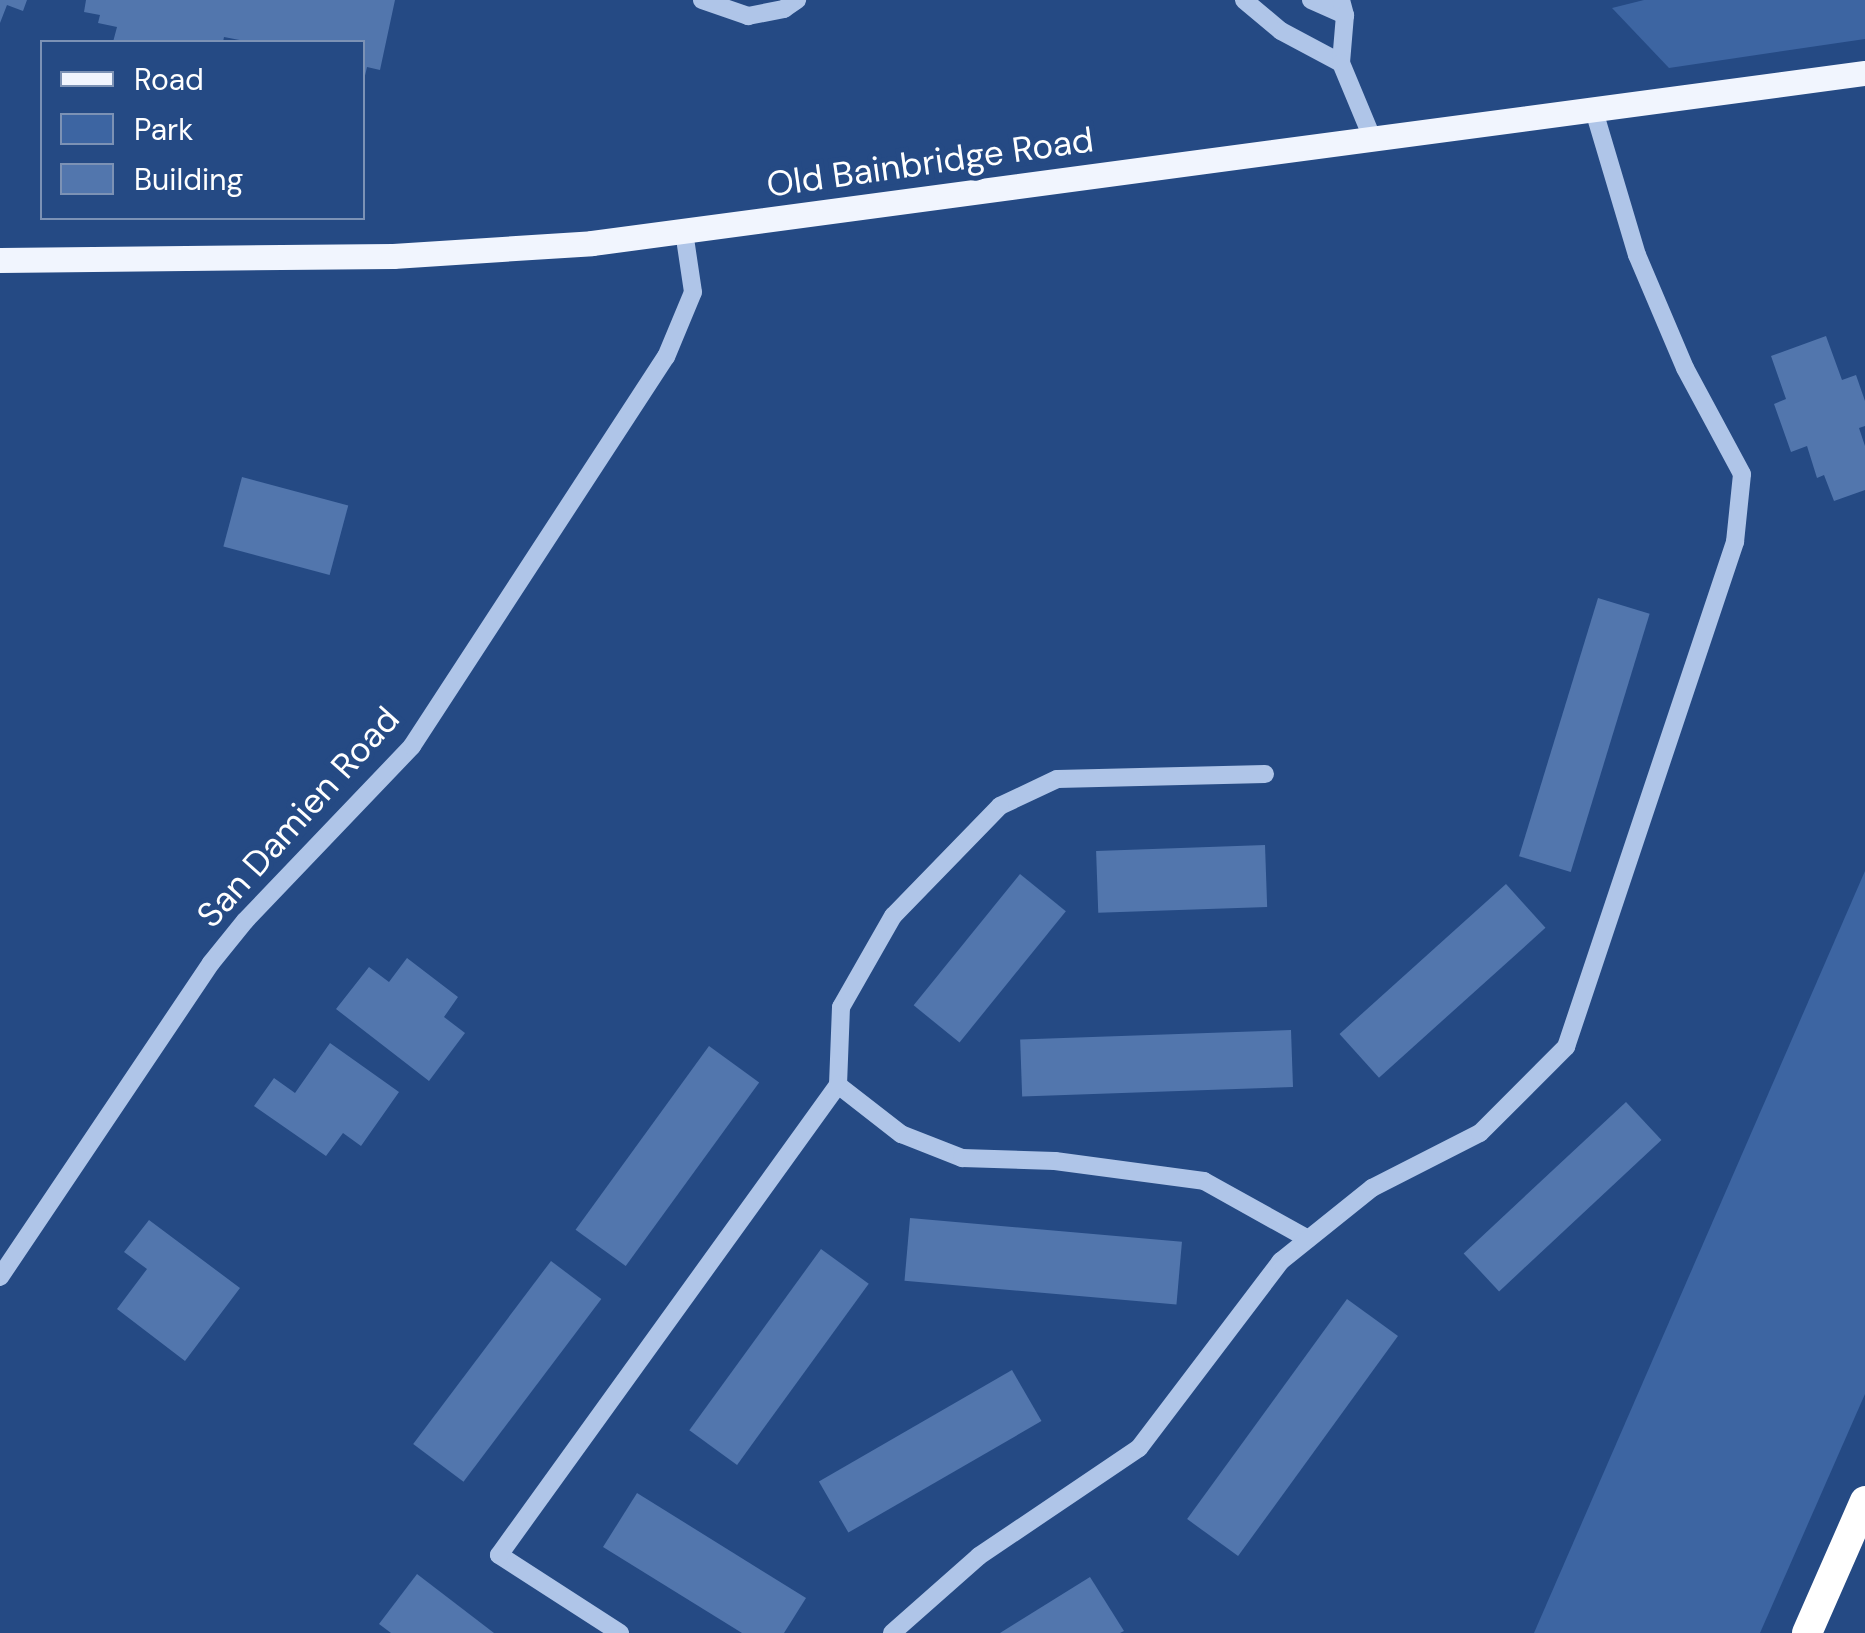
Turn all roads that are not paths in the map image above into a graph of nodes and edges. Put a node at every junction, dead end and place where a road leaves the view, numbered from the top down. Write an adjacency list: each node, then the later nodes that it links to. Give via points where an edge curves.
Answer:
1 (702, 0): 2 (street, via 748,16)
2 (797, 0)
3 (1244, 0): 6 (street, via 1281,31)
4 (1311, 0): 5 (street)
5 (1343, 7): 6 (street)
6 (1341, 63): 9 (street)
7 (1865, 73): 8 (main road, Old Bainbridge Road)
8 (1594, 112): 9 (main road, Old Bainbridge Road); 14 (street, via 1637,255 1685,368 1742,474 1734,542 1566,1047 1480,1133 1372,1188)
9 (1372, 135): 10 (main road, Old Bainbridge Road)
10 (684, 232): 11 (main road, Old Bainbridge Road, via 393,256); 15 (street, San Damien Road, via 693,292 666,358 422,730 211,963)
11 (0, 260)
12 (1265, 774): 13 (street, via 1057,779 1000,806 884,932 841,1008)
13 (838, 1085): 14 (street, via 901,1134 962,1158 1054,1161 1204,1181); 17 (street, via 499,1555)
14 (1308, 1239): 18 (street, via 1281,1261 1139,1448 980,1556)
15 (0, 1276)
16 (1865, 1501): 19 (highway)
17 (620, 1633)
18 (892, 1633)
19 (1807, 1633)

